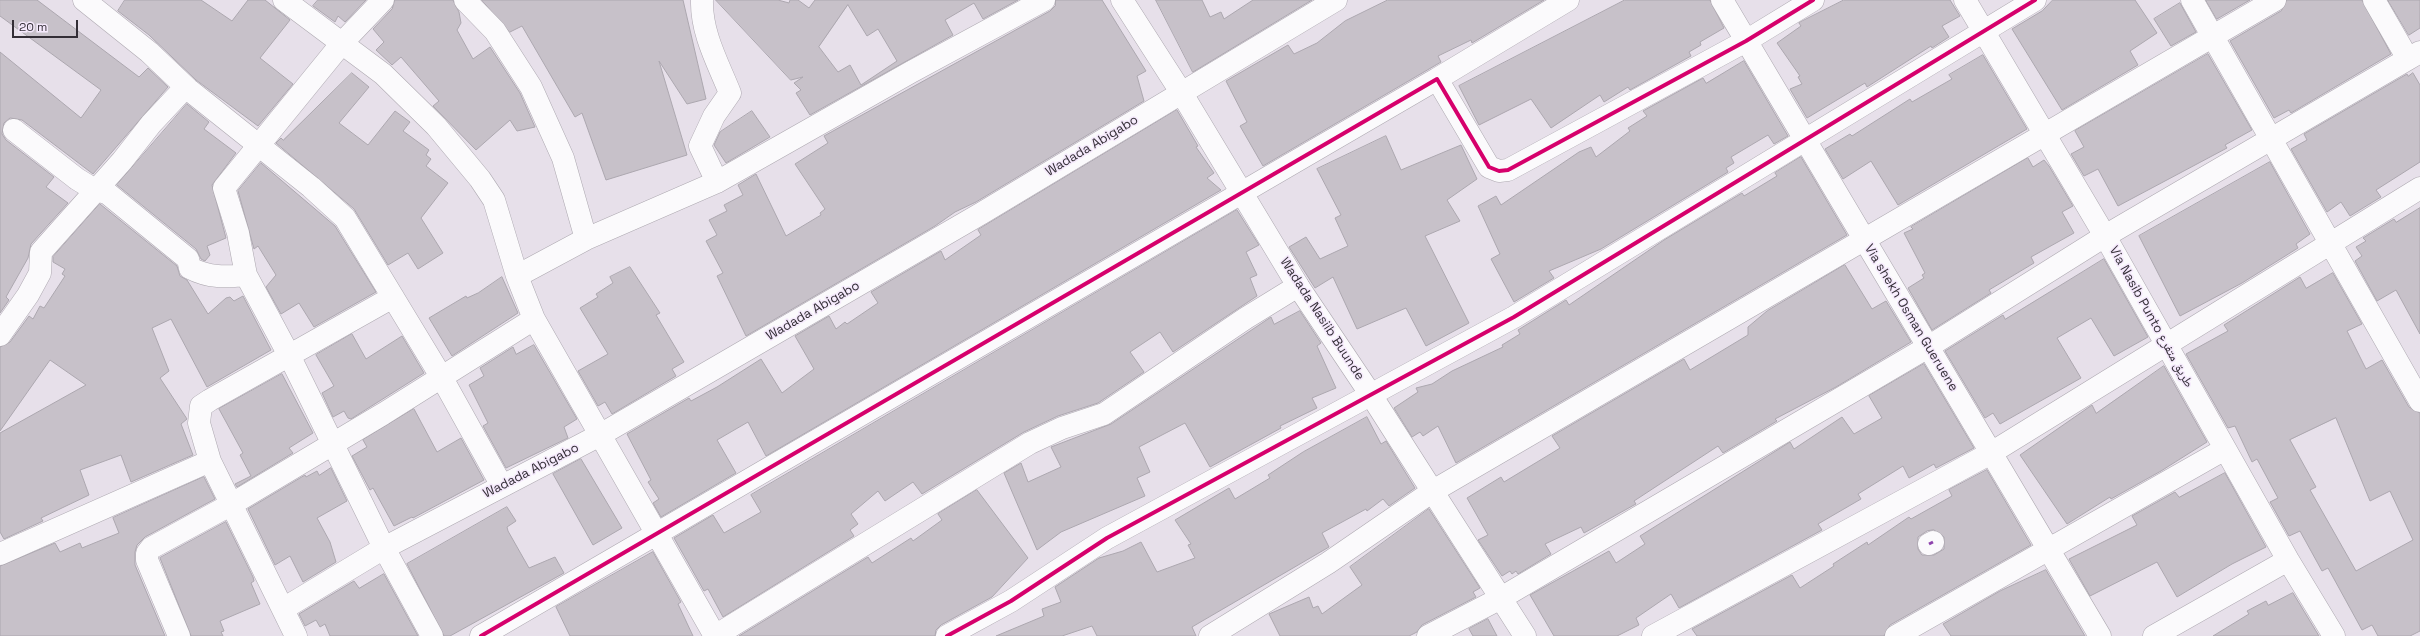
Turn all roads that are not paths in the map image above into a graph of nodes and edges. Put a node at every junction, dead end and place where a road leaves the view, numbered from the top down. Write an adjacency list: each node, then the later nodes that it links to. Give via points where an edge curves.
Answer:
1 (84, 0): 23 (street, via 148,52)
2 (284, 0): 20 (street)
3 (383, 0): 20 (street)
4 (465, 0): 35 (street, via 495,31 531,87 563,158)
5 (702, 0): 30 (street, via 701,14 705,32 730,93 714,116 700,146)
6 (1044, 0): 30 (street)
7 (1122, 0): 24 (street, Wadada Nasiib Buunde)
8 (1336, 0): 24 (street, Wadada Abigabo)
9 (1568, 0): 22 (street)
10 (1722, 0): 19 (street, Via shekh Osman Gueruene)
11 (1813, 0): 19 (street)
12 (1966, 0): 17 (street, Via Nasib Punto طريق متفرع)
13 (2035, 0): 17 (street)
14 (2192, 0): 18 (street)
15 (2276, 0): 18 (street)
16 (2374, 0): 21 (street)
17 (1984, 31): 26 (street, Via Nasib Punto طريق متفرع); 27 (street)
18 (2213, 36): 26 (street); 28 (street)
19 (1746, 41): 22 (street, via 1508,170 1499,171 1489,167); 27 (street, Via shekh Osman Gueruene)
20 (342, 43): 29 (street); 39 (street, via 383,74 436,126 480,179 494,200)
21 (2414, 56): 28 (street)
22 (1437, 79): 33 (street)
23 (188, 89): 29 (street); 32 (street, via 179,94 151,124)
24 (1181, 92): 33 (street, Wadada Nasiib Buunde); 50 (street, Wadada Abigabo, via 982,213)
25 (14, 130): 32 (street)
26 (2044, 135): 34 (street, Via Nasib Punto طريق متفرع); 36 (street)
27 (1805, 140): 36 (street, Via shekh Osman Gueruene); 48 (street, via 1514,317)
28 (2272, 140): 34 (street); 37 (street)
29 (259, 145): 38 (street, via 224,188 238,233); 41 (street, via 345,218)
30 (716, 182): 35 (street)
31 (2420, 188): 37 (street)
32 (95, 190): 38 (street, via 107,193 169,242 188,259 190,268 203,275); 43 (street, via 41,252 40,272 28,295)
33 (1241, 192): 40 (street, Wadada Nasiib Buunde); 58 (street)
34 (2105, 236): 44 (street, Via Nasib Punto طريق متفرع); 45 (street)
35 (586, 239): 39 (street)
36 (1864, 240): 45 (street, Via shekh Osman Gueruene); 56 (street)
37 (2331, 244): 44 (street); 49 (street)
38 (246, 275): 46 (street)
39 (516, 276): 42 (street)
40 (1298, 286): 48 (street, Wadada Nasiib Buunde); 69 (street, via 1104,414 1030,442)
41 (393, 297): 46 (street); 47 (street)
42 (534, 319): 47 (street); 50 (street)
43 (0, 335)
44 (2167, 345): 52 (street, Via Nasib Punto طريق متفرع); 53 (street)
45 (1928, 347): 53 (street, Via shekh Osman Gueruene); 63 (street)
46 (290, 357): 51 (street); 54 (street, via 201,406 199,423)
47 (442, 378): 51 (street); 55 (street)
48 (1371, 395): 56 (street, Wadada Nasiib Buunde); 70 (street, via 1107,538 1011,601)
49 (2420, 401)
50 (600, 435): 55 (street, Wadada Abigabo); 58 (street)
51 (333, 443): 57 (street); 60 (street)
52 (2226, 449): 61 (street); 62 (street, Via Nasib Punto طريق متفرع)
53 (1991, 453): 61 (street, Via shekh Osman Gueruene); 74 (street)
54 (210, 461): 57 (street); 59 (street)
55 (502, 486): 60 (street, Wadada Abigabo)
56 (1433, 491): 63 (street, Wadada Nasiib Buunde); 71 (street, via 1328,563)
57 (232, 504): 64 (street); 65 (street, via 151,548 147,553 147,560)
58 (656, 535): 68 (street); 69 (street)
59 (3, 548)
60 (384, 548): 64 (street, Wadada Abigabo); 67 (street)
61 (2049, 550): 75 (street); 76 (street, Via shekh Osman Gueruene)
62 (2288, 560): 77 (street); 78 (street, Via Nasib Punto طريق متفرع)
63 (1501, 598): 72 (street); 73 (street, Wadada Nasiib Buunde)
64 (283, 609): 66 (street)
65 (179, 636)
66 (296, 636)
67 (432, 636)
68 (481, 636)
69 (715, 636)
70 (947, 636)
71 (1210, 636)
72 (1428, 636)
73 (1525, 636)
74 (1653, 636)
75 (1896, 636)
76 (2100, 636)
77 (2154, 636)
78 (2334, 636)

